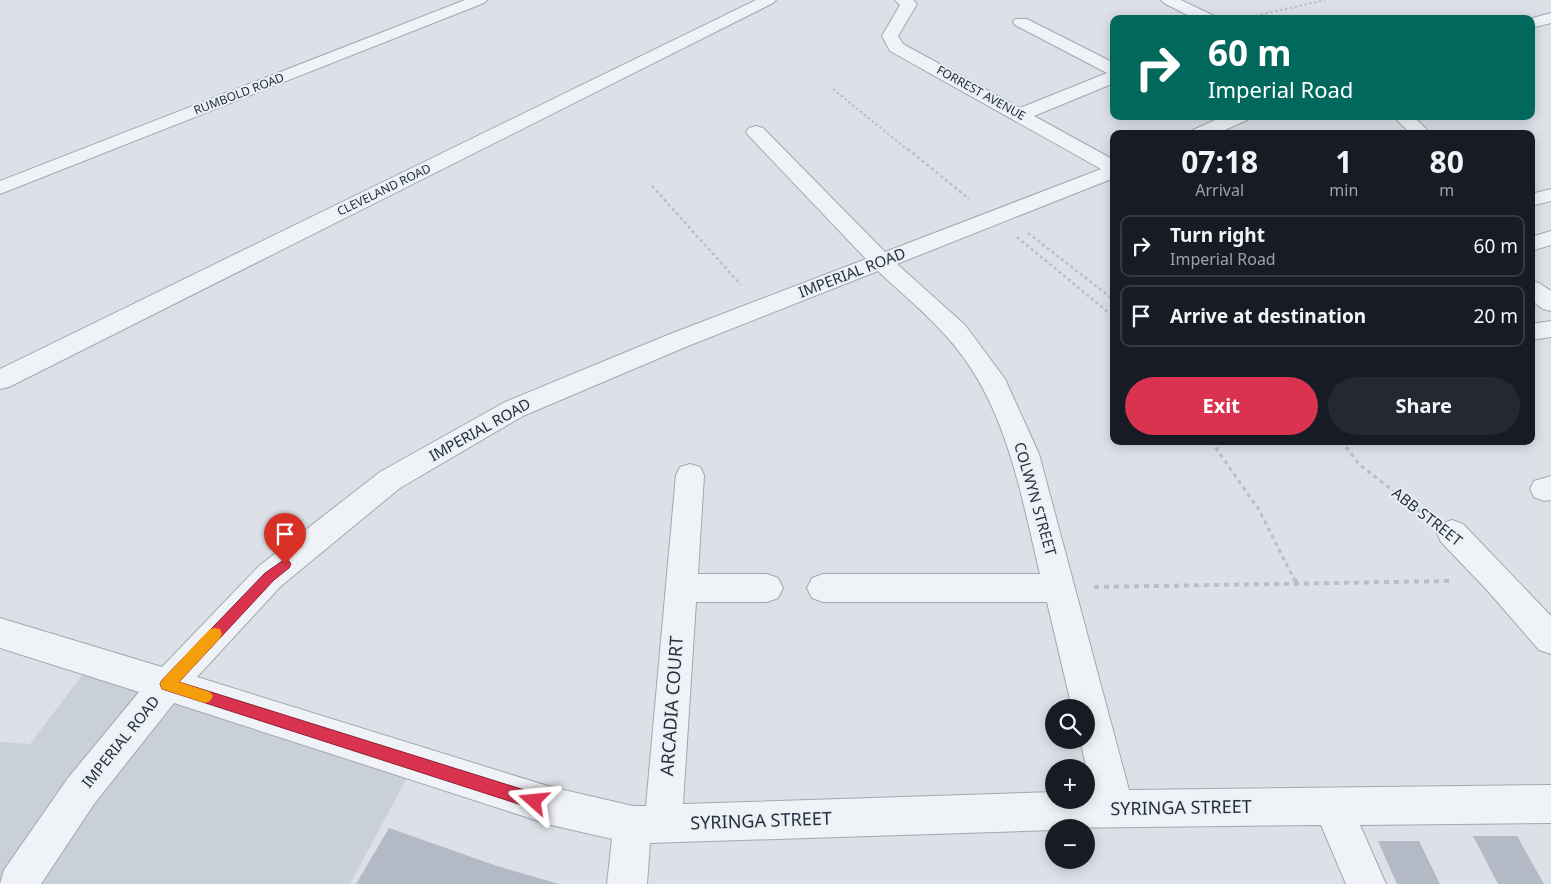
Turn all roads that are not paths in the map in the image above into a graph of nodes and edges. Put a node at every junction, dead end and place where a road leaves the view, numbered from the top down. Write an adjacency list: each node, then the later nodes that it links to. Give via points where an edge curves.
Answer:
1 (768, 0): 31 (street, CLEVELAND ROAD)
2 (903, 0): 13 (street, FORREST AVENUE, via 909,4 890,36 896,47)
3 (1169, 0): 6 (street)
4 (1197, 0): 7 (street)
5 (467, 2): 21 (street, RUMBOLD ROAD)
6 (1209, 15)
7 (1212, 15)
8 (1551, 18): 10 (street)
9 (1021, 22): 11 (street)
10 (1535, 22)
11 (1110, 68)
12 (1110, 79): 13 (street)
13 (1020, 115): 19 (street, FORREST AVENUE)
14 (1231, 120): 16 (street)
15 (1406, 120): 17 (street)
16 (1209, 130)
17 (1418, 130)
18 (756, 132): 26 (street, COLWYN STREET)
19 (1110, 168)
20 (1110, 172): 26 (street, IMPERIAL ROAD)
21 (0, 188)
22 (1551, 195): 23 (street)
23 (1535, 199)
24 (1551, 238): 25 (street)
25 (1535, 243)
26 (882, 262): 37 (street, COLWYN STREET, via 956,331 996,386 1025,454); 40 (street, IMPERIAL ROAD, via 514,408 390,480 270,576)
27 (1535, 291): 28 (street)
28 (1551, 303)
29 (1551, 329): 30 (street)
30 (1535, 331)
31 (0, 380)
32 (690, 475): 34 (street, ARCADIA COURT)
33 (1452, 533): 39 (street, ABB STREET)
34 (681, 588): 35 (street); 44 (street, ARCADIA COURT)
35 (768, 588)
36 (823, 588): 37 (street)
37 (1059, 588): 43 (street, COLWYN STREET)
38 (0, 633): 40 (street, SYRINGA STREET)
39 (1551, 639)
40 (167, 684): 44 (street, SYRINGA STREET, via 550,806); 45 (street, IMPERIAL ROAD, via 82,791)
41 (1551, 804): 42 (street, SYRINGA STREET)
42 (1332, 806): 43 (street, SYRINGA STREET); 47 (street)
43 (1115, 809): 44 (street, SYRINGA STREET)
44 (648, 825): 46 (street, ARCADIA COURT)
45 (18, 884)
46 (627, 884)
47 (1366, 884)

